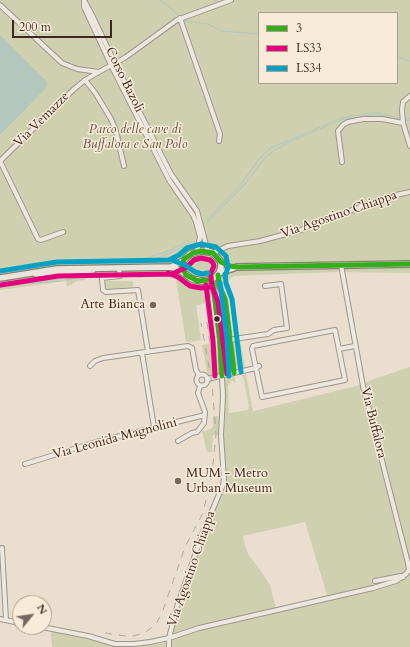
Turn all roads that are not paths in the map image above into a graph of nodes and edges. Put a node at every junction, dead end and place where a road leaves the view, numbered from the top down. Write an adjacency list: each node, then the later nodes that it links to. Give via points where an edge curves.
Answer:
1 (231, 0): 4 (street, Via Vemazze)
2 (84, 1): 5 (street, Corso Bazoli, via 84,7)
3 (0, 5): 6 (street, via 62,63 72,68)
4 (180, 18): 5 (street, Via Vemazze); 10 (street, via 220,134)
5 (113, 64): 6 (street, Via Vemazze); 17 (street, Corso Bazoli, via 169,180 193,215)
6 (99, 72): 7 (street, Via Vemazze)
7 (85, 80): 12 (street, Via Vemazze); 14 (street, via 111,119)
8 (410, 96): 9 (street, via 402,105)
9 (403, 123): 11 (street); 13 (street, via 363,119 343,124 338,131)
10 (219, 141)
11 (410, 146)
12 (0, 161): 16 (street, Via Vemazze, via 38,239)
13 (342, 162)
14 (124, 166)
15 (410, 192): 18 (street, Via Agostino Chiappa, via 387,197 301,230 228,246)
16 (63, 232)
17 (202, 242): 19 (street); 20 (street, Corso Bazoli)
18 (222, 250): 20 (street, Via Agostino Chiappa); 22 (street)
19 (197, 251): 20 (main road); 21 (main road)
20 (211, 253): 22 (main road)
21 (183, 261): 26 (main road); 31 (main road)
22 (220, 261): 27 (main road); 33 (main road, via 222,267)
23 (410, 264): 24 (main road)
24 (341, 265): 27 (main road); 38 (street, Via Buffalora)
25 (80, 267): 28 (main road); 30 (main road); 32 (main road, via 57,268)
26 (171, 267): 29 (main road); 31 (main road)
27 (237, 267): 33 (main road)
28 (104, 268): 29 (main road); 30 (main road)
29 (119, 268): 40 (street, via 120,276 102,278 103,290 138,290)
30 (61, 273): 32 (main road)
31 (183, 273): 35 (main road, via 195,280)
32 (28, 274): 34 (main road)
33 (219, 274): 35 (main road); 37 (street, via 219,285 226,300)
34 (0, 278)
35 (209, 280): 46 (street, Via Agostino Chiappa, via 214,287)
36 (266, 286): 37 (street, via 281,284 287,328)
37 (230, 341): 44 (street)
38 (356, 346): 39 (street); 54 (street, Via Buffalora, via 363,386 408,563 408,572)
39 (339, 349): 43 (street, via 335,330 255,344 252,349); 43 (street, via 345,380 262,396)
40 (148, 352): 41 (street); 45 (street, via 188,346 192,348)
41 (142, 353): 42 (street, via 103,358); 50 (street)
42 (90, 366)
43 (257, 367): 44 (street)
44 (234, 373): 46 (street)
45 (199, 375): 47 (street, via 204,375); 48 (street, via 196,382)
46 (222, 376): 47 (street); 60 (street, Via Agostino Chiappa, via 223,485 203,532)
47 (207, 379): 48 (street, via 205,385)
48 (200, 386): 49 (street, via 198,396)
49 (206, 415): 50 (street, Via Leonida Magnolini); 51 (street, via 202,426)
50 (154, 428): 52 (street, Via Leonida Magnolini, via 96,442)
51 (178, 441)
52 (25, 464)
53 (2, 548): 57 (street)
54 (403, 577): 55 (street); 60 (street, via 374,588 317,599 199,628)
55 (375, 581)
56 (0, 619): 57 (street)
57 (6, 620): 58 (street)
58 (12, 621)
59 (52, 629): 60 (street, via 118,644)
60 (169, 638): 61 (street, Via Agostino Chiappa)
61 (169, 647)

